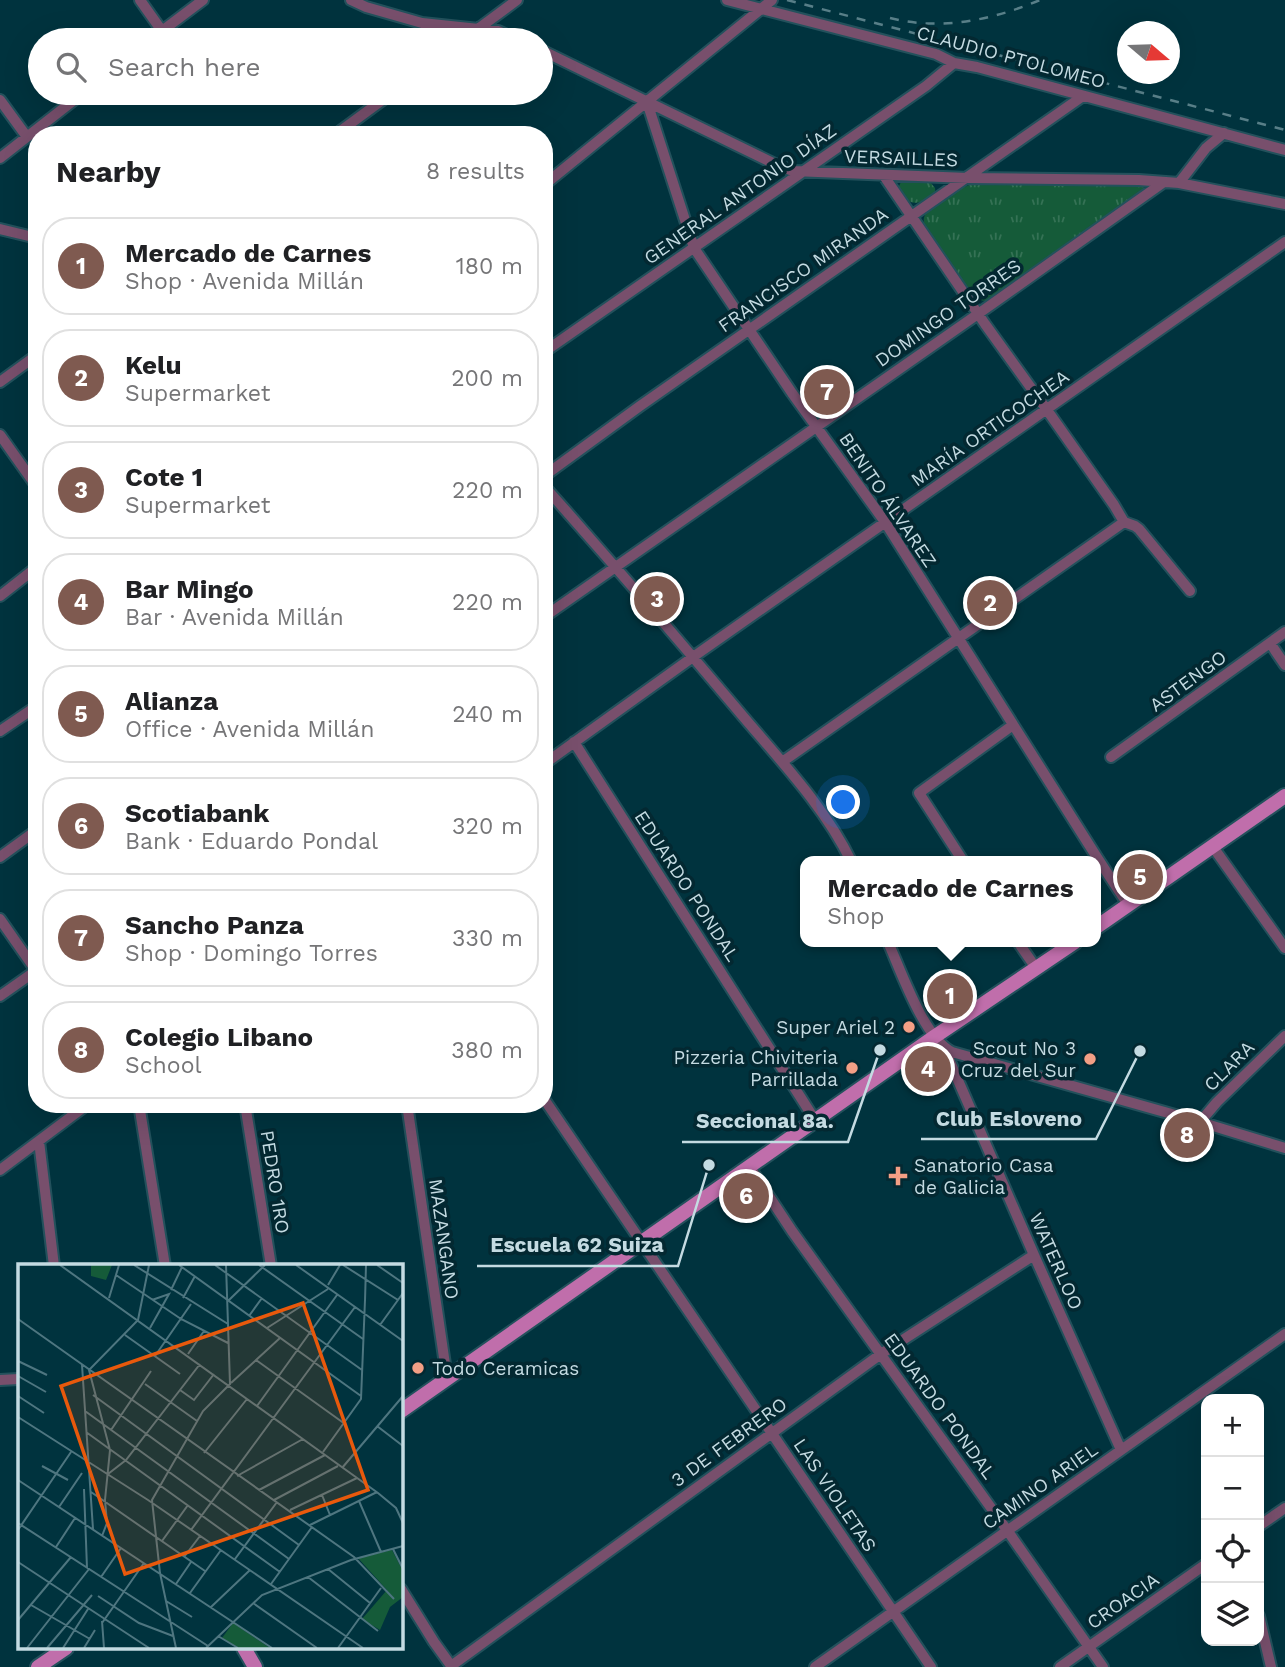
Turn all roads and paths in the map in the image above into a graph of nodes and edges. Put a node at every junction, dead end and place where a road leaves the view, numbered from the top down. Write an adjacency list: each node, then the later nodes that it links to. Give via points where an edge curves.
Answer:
1 (140, 0): 8 (street)
2 (202, 0): 9 (street)
3 (351, 0): 10 (street, via 422,23)
4 (517, 0): 11 (street)
5 (727, 0): 7 (street, CLAUDIO PTOLOMEO)
6 (772, 0): 7 (street)
7 (761, 9): 13 (street, CLAUDIO PTOLOMEO, via 936,54); 16 (street)
8 (160, 28)
9 (166, 28)
10 (470, 28)
11 (480, 28)
12 (553, 56): 16 (street, VERSAILLES)
13 (954, 63): 14 (street, CLAUDIO PTOLOMEO); 27 (street, GENERAL ANTONIO DÍAZ)
14 (1083, 96): 21 (street, CLAUDIO PTOLOMEO); 30 (street, FRANCISCO MIRANDA)
15 (0, 100): 23 (street)
16 (647, 102): 27 (street, VERSAILLES, via 775,164); 29 (street); 38 (street, BENITO ÁLVAREZ)
17 (68, 105): 19 (street)
18 (376, 105): 20 (street)
19 (41, 126)
20 (347, 126)
21 (1201, 127): 22 (street, CLAUDIO PTOLOMEO); 24 (street)
22 (1224, 133): 24 (street); 25 (street, CLAUDIO PTOLOMEO)
23 (27, 137): 26 (street)
24 (1206, 148): 32 (street)
25 (1285, 150)
26 (0, 158)
27 (804, 171): 28 (street, VERSAILLES); 38 (street, GENERAL ANTONIO DÍAZ)
28 (884, 176): 30 (street, VERSAILLES); 34 (street)
29 (553, 178)
30 (968, 178): 31 (street, VERSAILLES); 34 (street, FRANCISCO MIRANDA)
31 (1164, 182): 32 (street, VERSAILLES); 39 (street, DOMINGO TORRES)
32 (1179, 183): 33 (street, VERSAILLES)
33 (1285, 204)
34 (911, 216): 39 (street); 40 (street, FRANCISCO MIRANDA)
35 (0, 229): 36 (street)
36 (28, 236)
37 (1285, 242): 44 (street, MARÍA ORTICOCHEA)
38 (694, 248): 40 (street, BENITO ÁLVAREZ); 41 (street, GENERAL ANTONIO DÍAZ)
39 (978, 314): 44 (street); 45 (street, DOMINGO TORRES)
40 (750, 329): 45 (street, BENITO ÁLVAREZ); 47 (street, FRANCISCO MIRANDA)
41 (553, 346)
42 (28, 362): 43 (street)
43 (0, 382)
44 (1047, 410): 50 (street, MARÍA ORTICOCHEA); 51 (street)
45 (817, 427): 50 (street, BENITO ÁLVAREZ); 52 (street, DOMINGO TORRES)
46 (0, 435): 48 (street)
47 (553, 470)
48 (28, 474)
49 (553, 496): 52 (street)
50 (885, 522): 58 (street, BENITO ÁLVAREZ); 60 (street, MARÍA ORTICOCHEA)
51 (1124, 522): 54 (street, via 1139,529); 58 (street)
52 (616, 567): 56 (street, DOMINGO TORRES); 60 (street)
53 (28, 574): 55 (street)
54 (1190, 591)
55 (0, 596)
56 (553, 611)
57 (1285, 632): 59 (street, ASTENGO)
58 (958, 639): 63 (street, BENITO ÁLVAREZ); 68 (street)
59 (1270, 643): 61 (street); 67 (street, ASTENGO)
60 (693, 657): 65 (street, MARÍA ORTICOCHEA); 68 (street)
61 (1285, 665)
62 (28, 712): 64 (street)
63 (1013, 725): 73 (street, via 919,793); 74 (street, BENITO ÁLVAREZ)
64 (0, 731)
65 (574, 742): 66 (street, MARÍA ORTICOCHEA); 95 (street, EDUARDO PONDAL)
66 (553, 757)
67 (1111, 757)
68 (782, 762): 72 (street, via 831,824)
69 (1285, 796): 71 (main road)
70 (28, 837): 75 (street)
71 (1213, 847): 77 (main road); 83 (street)
72 (847, 856)
73 (960, 856)
74 (1097, 856)
75 (0, 857)
76 (1101, 862): 77 (street, BENITO ÁLVAREZ)
77 (1129, 905): 79 (main road)
78 (0, 919): 84 (street)
79 (1101, 924)
80 (890, 947): 89 (street, WATERLOO)
81 (1021, 947): 85 (street)
82 (1068, 947): 85 (main road)
83 (1285, 948)
84 (28, 959)
85 (1036, 968): 89 (main road)
86 (28, 976): 87 (street)
87 (0, 996)
88 (1285, 1035): 96 (street, CLARA)
89 (939, 1042): 95 (main road); 96 (street, via 952,1052); 102 (street, WATERLOO)
90 (76, 1113): 97 (street)
91 (140, 1113): 104 (street)
92 (246, 1113): 105 (street, PEDRO 1RO)
93 (408, 1113): 108 (street, MAZANGANO)
94 (553, 1113): 101 (street, LAS VIOLETAS)
95 (815, 1120): 99 (main road)
96 (1200, 1122): 98 (street)
97 (39, 1140): 100 (street); 103 (street)
98 (1285, 1148)
99 (749, 1166): 101 (main road); 107 (street, EDUARDO PONDAL)
100 (0, 1170)
101 (641, 1242): 108 (main road); 114 (street, LAS VIOLETAS)
102 (1034, 1255): 107 (street, 3 DE FEBRERO); 115 (street, WATERLOO)
103 (54, 1264)
104 (165, 1264)
105 (271, 1264)
106 (1285, 1334): 111 (street, CAMINO ARIEL)
107 (881, 1354): 114 (street, 3 DE FEBRERO); 118 (street, EDUARDO PONDAL)
108 (447, 1378): 113 (main road)
109 (18, 1379): 110 (street)
110 (0, 1380)
111 (1210, 1394)
112 (1201, 1400): 115 (street, CAMINO ARIEL)
113 (402, 1410)
114 (772, 1433): 121 (street, LAS VIOLETAS); 126 (street, 3 DE FEBRERO)
115 (1121, 1450): 118 (street, CAMINO ARIEL)
116 (1285, 1508): 117 (street)
117 (1264, 1523)
118 (1007, 1530): 121 (street, CAMINO ARIEL); 123 (street, EDUARDO PONDAL)
119 (1201, 1568): 123 (street, CROACIA)
120 (402, 1591): 126 (street)
121 (894, 1612): 129 (street, CAMINO ARIEL); 130 (street, LAS VIOLETAS)
122 (1264, 1637): 133 (street)
123 (1088, 1647): 131 (street, CROACIA); 132 (street, EDUARDO PONDAL)
124 (63, 1650): 127 (main road)
125 (245, 1650): 128 (main road)
126 (452, 1666)
127 (38, 1667)
128 (255, 1667)
129 (815, 1667)
130 (931, 1667)
131 (1060, 1667)
132 (1102, 1667)
133 (1271, 1667)

